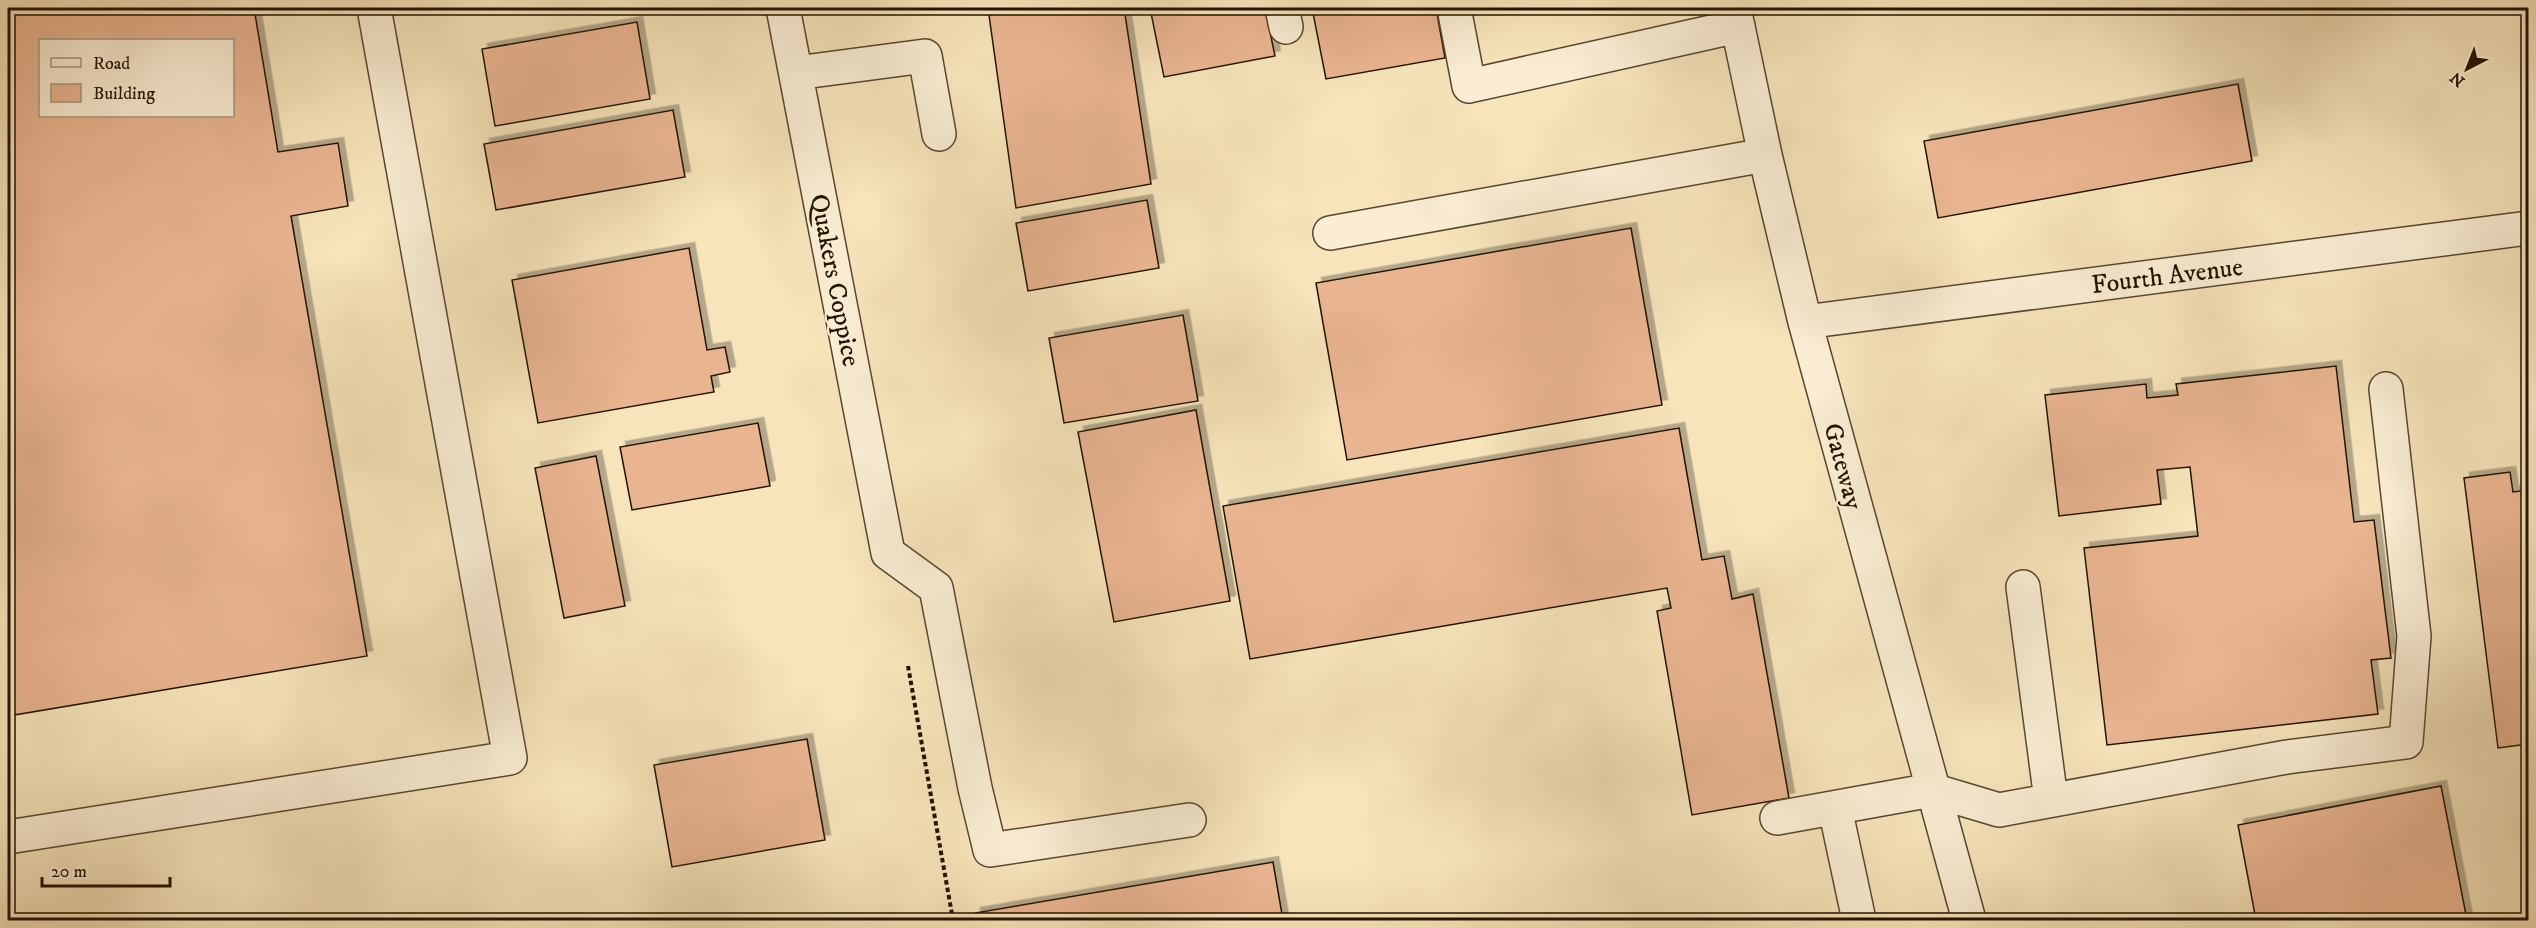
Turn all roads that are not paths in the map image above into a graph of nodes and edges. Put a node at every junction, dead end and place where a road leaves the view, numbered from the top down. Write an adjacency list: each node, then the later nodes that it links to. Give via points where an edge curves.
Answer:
1 (374, 8): 18 (street, via 510,758)
2 (783, 8): 5 (street, Quakers Coppice)
3 (1454, 8): 4 (street, via 1468,86)
4 (1736, 17): 7 (street, Gateway)
5 (796, 73): 6 (street, via 925,56); 17 (street, Quakers Coppice, via 888,553 936,588 990,850)
6 (939, 134)
7 (1764, 155): 9 (street); 10 (street, Gateway)
8 (2529, 228): 10 (street, Fourth Avenue)
9 (1330, 233)
10 (1804, 322): 13 (street, Gateway)
11 (2386, 389): 14 (street, via 2414,636 2406,742 2286,757)
12 (2023, 587): 14 (street)
13 (1932, 790): 14 (street, via 1999,810); 15 (street); 20 (street, Gateway)
14 (2051, 800)
15 (1835, 808): 16 (street); 19 (street)
16 (1777, 818)
17 (1189, 820)
18 (8, 837)
19 (1859, 921)
20 (1970, 921)

